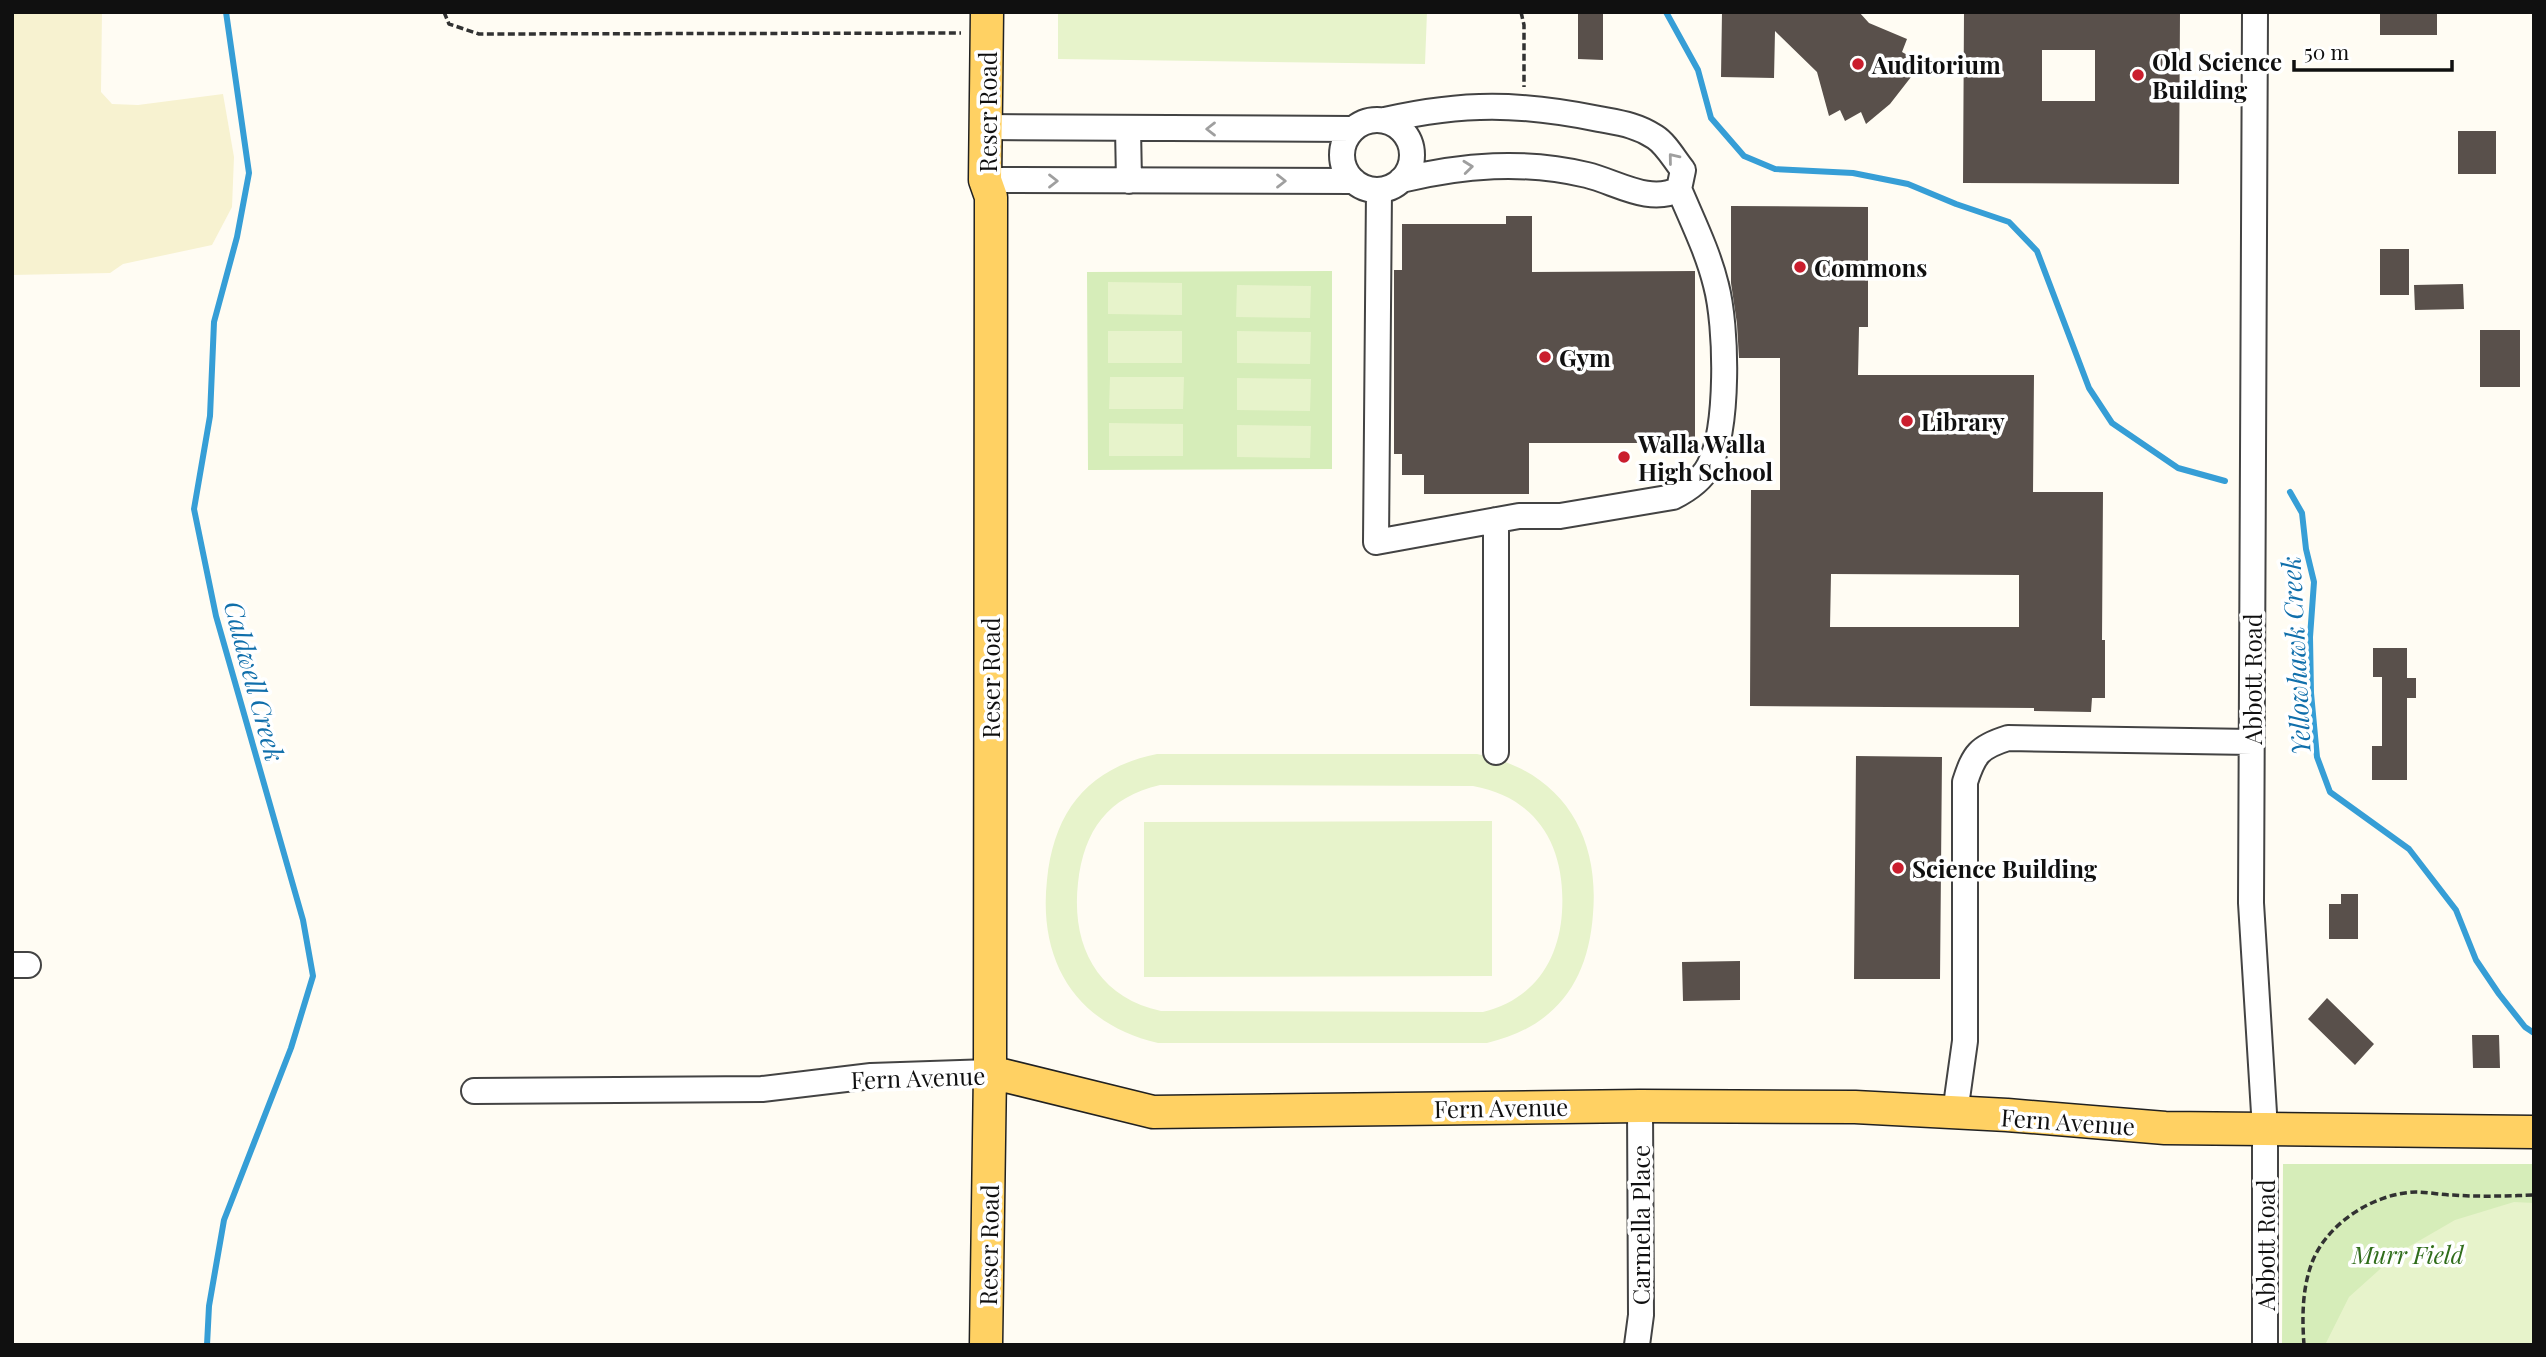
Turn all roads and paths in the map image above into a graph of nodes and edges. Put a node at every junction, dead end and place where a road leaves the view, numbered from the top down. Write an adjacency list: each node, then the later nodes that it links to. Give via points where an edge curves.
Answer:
1 (444, 12): 4 (path, via 449,24 479,34)
2 (1521, 12): 5 (path)
3 (2255, 12): 16 (street, Abbott Road)
4 (988, 22): 7 (main road, Reser Road)
5 (1524, 107): 6 (street, via 1457,107); 14 (street, one-way to 5, via 1683,170 1657,139 1633,125)
6 (1385, 120): 9 (street, via 1365,121); 13 (street, via 1402,130 1412,147 1410,167)
7 (985, 127): 8 (street); 10 (main road, Reser Road)
8 (1128, 128): 9 (street, one-way to 8); 11 (street)
9 (1352, 130): 12 (street, via 1342,152)
10 (985, 180): 11 (street, one-way to 11); 18 (main road, Reser Road, via 991,197)
11 (1129, 181): 12 (street, one-way to 12)
12 (1353, 181): 13 (street, via 1369,189)
13 (1390, 185): 14 (street, one-way to 14, via 1465,167 1520,166 1587,175 1656,196); 15 (street, via 1376,542)
14 (1679, 189): 15 (street, via 1717,285 1721,314 1721,419 1710,464 1702,477 1673,497 1560,516)
15 (1496, 520): 17 (street)
16 (2252, 742): 21 (street, via 2008,738 1987,744 1972,759 1965,782 1965,1041); 22 (street, Abbott Road, via 2250,903)
17 (1496, 752)
18 (990, 1072): 19 (street, Fern Avenue, via 871,1076 762,1089); 20 (main road, Fern Avenue, via 1153,1112); 25 (main road, Reser Road)
19 (474, 1091)
20 (1640, 1106): 21 (main road, Fern Avenue); 26 (street, Carmella Place, via 1641,1315)
21 (1955, 1112): 22 (main road, Fern Avenue, via 2165,1128)
22 (2265, 1129): 23 (main road, Fern Avenue); 27 (street, Abbott Road)
23 (2534, 1132)
24 (2534, 1195): 28 (path, via 2415,1192 2384,1197 2358,1210 2334,1229 2314,1258 2305,1286)
25 (986, 1345)
26 (1637, 1345)
27 (2264, 1345)
28 (2304, 1345)

